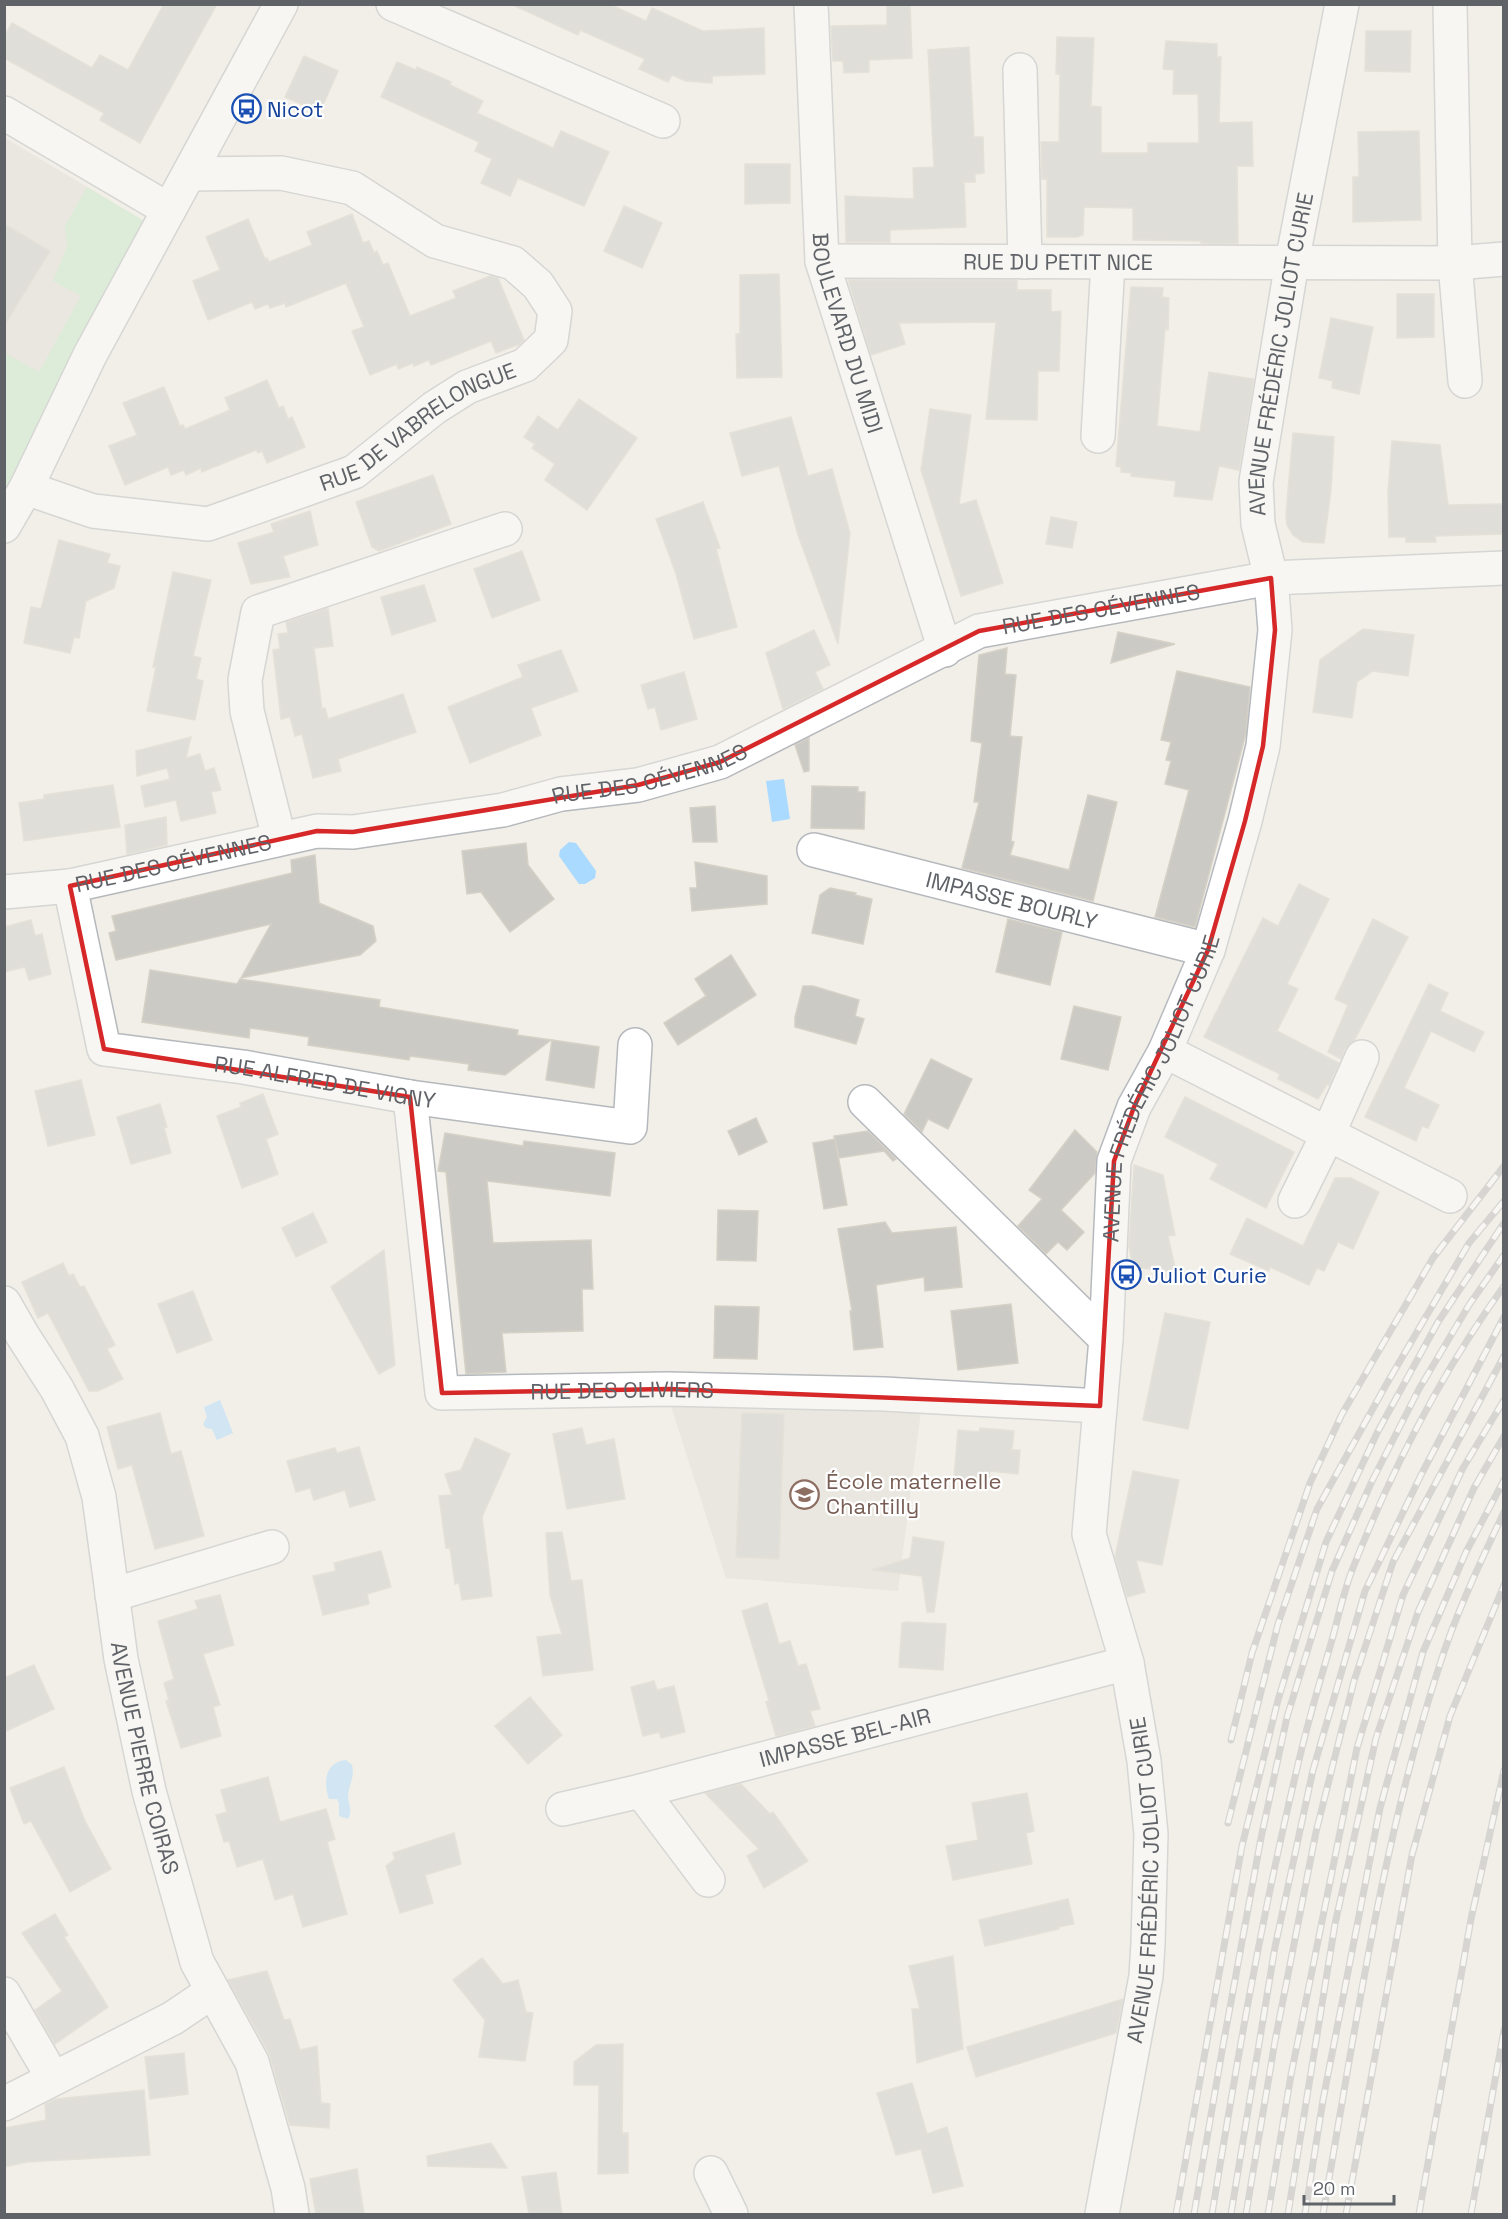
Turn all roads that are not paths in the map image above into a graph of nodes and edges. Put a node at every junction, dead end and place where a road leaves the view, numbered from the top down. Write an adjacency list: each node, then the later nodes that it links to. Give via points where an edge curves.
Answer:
1 (281, 4): 9 (street)
2 (393, 4): 8 (street)
3 (811, 4): 12 (street, BOULEVARD DU MIDI)
4 (1342, 4): 13 (street, AVENUE FRÉDÉRIC JOLIOT CURIE)
5 (1450, 4): 16 (street)
6 (1020, 70): 14 (street)
7 (4, 113): 10 (street)
8 (663, 121)
9 (189, 174): 10 (street); 19 (street, RUE DE VABRELONGUE, via 281,173 352,188 435,241 513,263 538,285 555,311 551,340 525,365 467,387 434,408 354,472 208,524 93,511)
10 (169, 210): 19 (street, via 90,355)
11 (1503, 259): 16 (street, RUE DU PETIT NICE)
12 (822, 261): 14 (street, RUE DU PETIT NICE); 24 (street, BOULEVARD DU MIDI)
13 (1292, 261): 15 (street, RUE DU PETIT NICE); 16 (street, RUE DU PETIT NICE); 23 (street, AVENUE FRÉDÉRIC JOLIOT CURIE, via 1256,482 1258,524)
14 (1025, 262): 15 (street, RUE DU PETIT NICE)
15 (1108, 263): 18 (street)
16 (1455, 263): 17 (street)
17 (1465, 381)
18 (1098, 436)
19 (26, 488): 20 (street)
20 (4, 526)
21 (505, 529): 25 (street, via 258,612 245,680 247,711)
22 (1503, 568): 23 (street, RUE DES CÉVENNES)
23 (1271, 578): 24 (street, RUE DES CÉVENNES, via 979,631); 29 (street, AVENUE FRÉDÉRIC JOLIOT CURIE, via 1275,630 1263,746)
24 (945, 650): 25 (street, RUE DES CÉVENNES, via 720,762 638,785 561,794 503,810 354,832 317,831)
25 (279, 838): 27 (street, RUE DES CÉVENNES)
26 (814, 850): 29 (street, IMPASSE BOURLY)
27 (70, 886): 28 (street, RUE DES CÉVENNES); 33 (street, RUE ALFRED DE VIGNY, via 104,1049 243,1067)
28 (4, 892)
29 (1208, 950): 31 (street, AVENUE FRÉDÉRIC JOLIOT CURIE)
30 (635, 1046): 33 (street, RUE ALFRED DE VIGNY, via 630,1127)
31 (1165, 1051): 35 (street); 39 (street, AVENUE FRÉDÉRIC JOLIOT CURIE, via 1134,1107 1114,1161)
32 (1362, 1057): 35 (street)
33 (411, 1097): 41 (street, RUE DES OLIVIERS, via 442,1393 668,1389 884,1394)
34 (865, 1102): 39 (street)
35 (1328, 1134): 36 (street); 37 (street)
36 (1450, 1196)
37 (1294, 1201)
38 (4, 1303): 40 (street, AVENUE PIERRE COIRAS)
39 (1106, 1339): 41 (street, AVENUE FRÉDÉRIC JOLIOT CURIE)
40 (14, 1343): 43 (street, AVENUE PIERRE COIRAS, via 57,1389 82,1436 99,1497)
41 (1100, 1406): 44 (street, AVENUE FRÉDÉRIC JOLIOT CURIE, via 1089,1534)
42 (272, 1548): 43 (street)
43 (112, 1595): 48 (street, AVENUE PIERRE COIRAS, via 121,1659 149,1791 197,1962)
44 (1126, 1663): 45 (street, IMPASSE BEL-AIR); 55 (street, AVENUE FRÉDÉRIC JOLIOT CURIE, via 1144,1761 1151,1834 1148,1943 1146,1976)
45 (641, 1791): 46 (street, IMPASSE BEL-AIR); 47 (street)
46 (563, 1809)
47 (708, 1880)
48 (213, 1991): 50 (street, via 174,2019); 53 (street, AVENUE PIERRE COIRAS, via 252,2062)
49 (4, 1994): 50 (street)
50 (53, 2078): 51 (street)
51 (4, 2104)
52 (711, 2173): 54 (street)
53 (292, 2214)
54 (731, 2214)
55 (1102, 2214)

